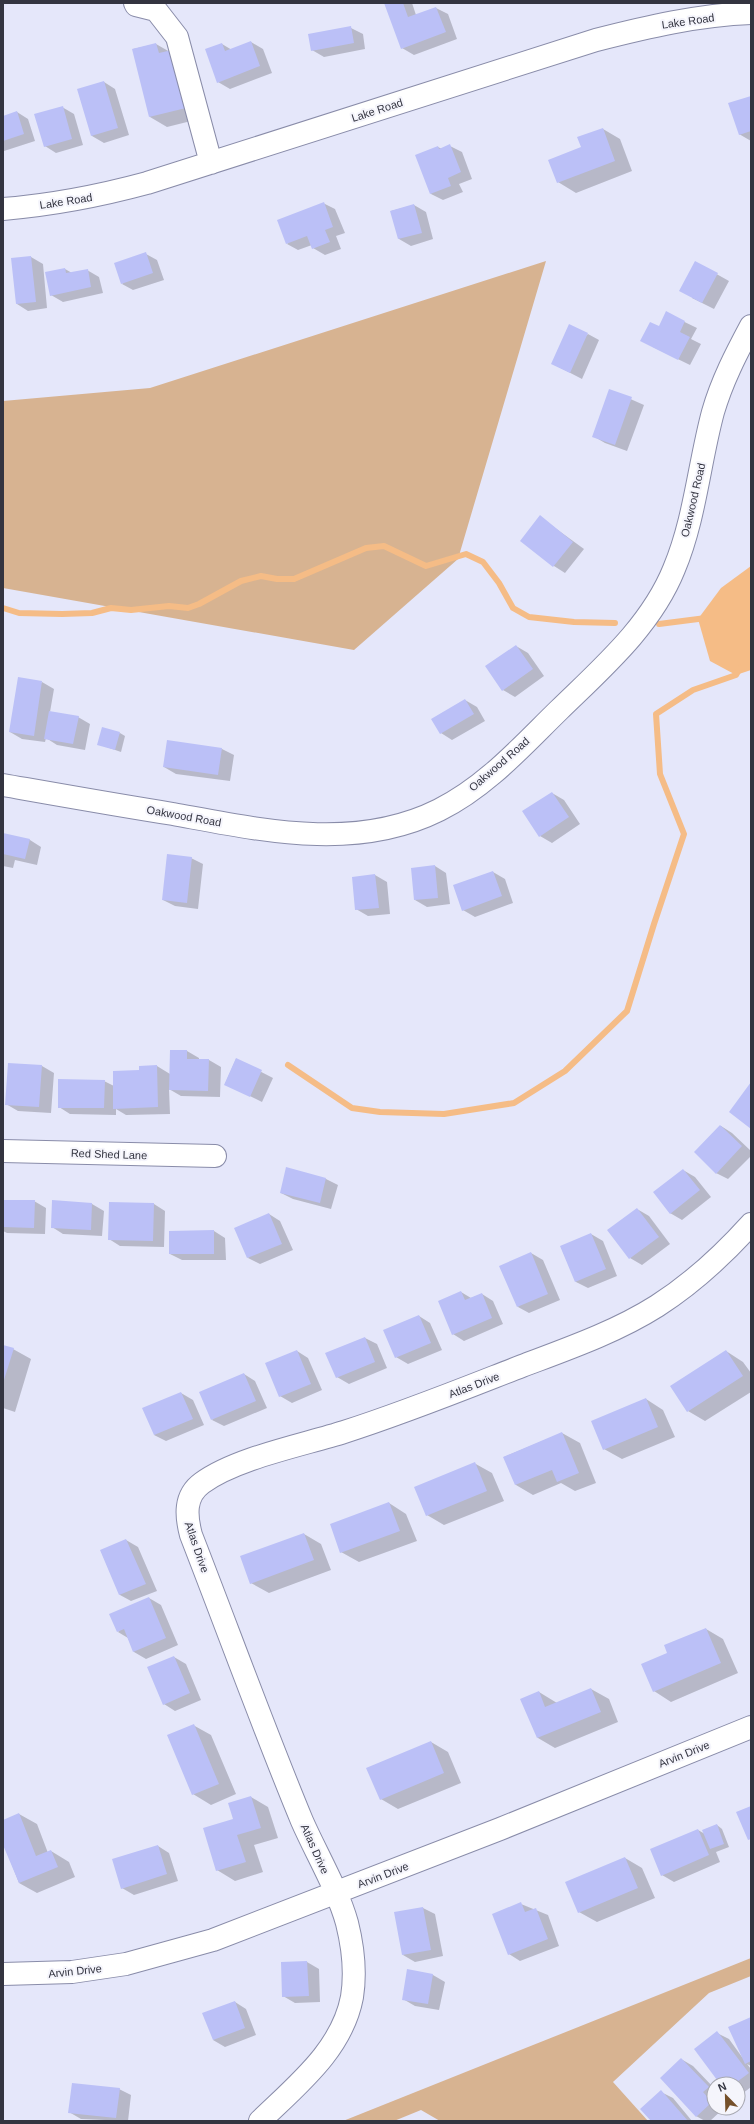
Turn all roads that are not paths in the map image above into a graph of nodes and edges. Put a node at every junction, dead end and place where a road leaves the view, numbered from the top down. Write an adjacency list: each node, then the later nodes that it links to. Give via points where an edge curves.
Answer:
1 (135, 3): 3 (street, via 156,10 177,37)
2 (751, 14): 3 (street, Lake Road, via 702,17 660,24 596,40)
3 (211, 162): 4 (street, Lake Road, via 105,195 51,205)
4 (3, 209)
5 (751, 326): 6 (street, Oakwood Road, via 722,384 713,412 685,534 674,570 663,591 639,626 612,658 496,770 455,801 416,820 387,829 354,834 314,835 245,827)
6 (3, 785)
7 (3, 1151): 8 (street, Red Shed Lane)
8 (215, 1156)
9 (751, 1224): 11 (street, Atlas Drive, via 723,1255 692,1281 640,1315 577,1345 434,1401 215,1474 200,1484 191,1497 186,1517 191,1535 302,1821)
10 (751, 1727): 11 (street, Arvin Drive)
11 (335, 1894): 12 (street, Arvin Drive, via 212,1940 126,1964 72,1972); 13 (street, Atlas Drive, via 353,1948 352,1998 344,2024 331,2048)
12 (3, 1974)
13 (260, 2121)

